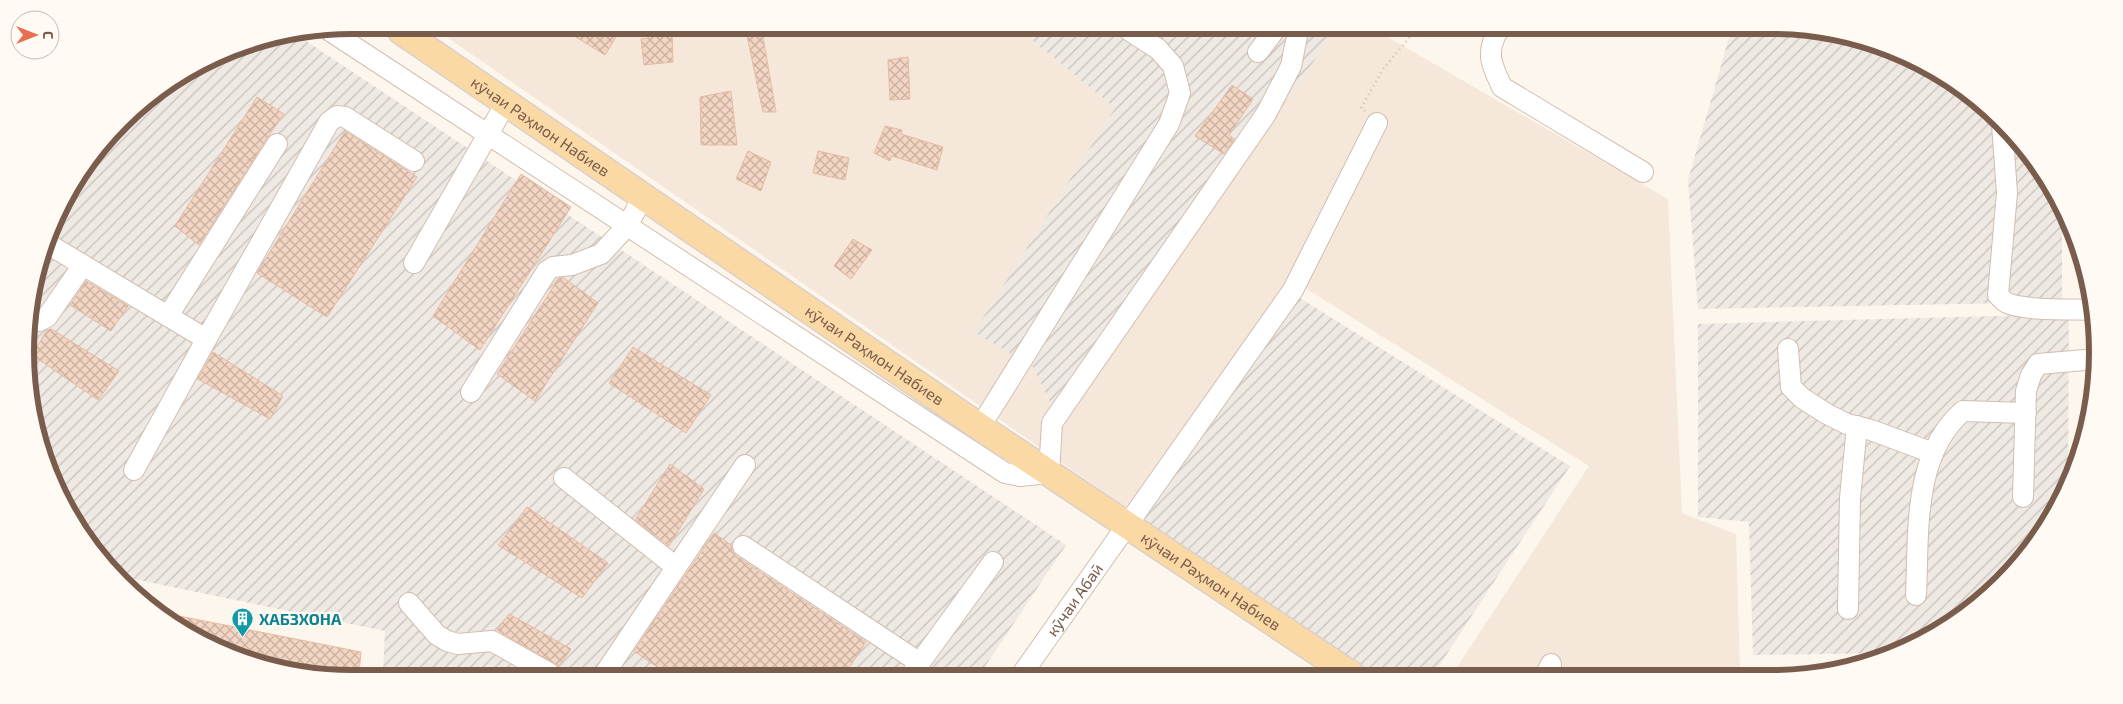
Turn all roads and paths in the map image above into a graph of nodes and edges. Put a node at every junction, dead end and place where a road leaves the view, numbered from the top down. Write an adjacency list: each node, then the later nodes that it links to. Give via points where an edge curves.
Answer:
1 (340, 34): 8 (street)
2 (405, 34): 10 (main road, кӯчаи Раҳмон Набиев)
3 (1135, 34): 33 (street, via 1158,49 1173,66 1180,94 1169,124)
4 (1272, 34): 9 (street)
5 (1297, 34): 37 (street, via 1291,66 1266,114 1052,423)
6 (1412, 34): 11 (path, via 1383,69 1361,108)
7 (1496, 34): 16 (street, via 1492,41 1490,63 1502,87)
8 (358, 39): 12 (street)
9 (1258, 52)
10 (506, 103): 12 (street); 17 (main road, кӯчаи Раҳмон Набиев)
11 (1377, 122): 40 (street, кӯчаи Абаӣ, via 1293,290)
12 (487, 134): 18 (street); 20 (street)
13 (2003, 134): 24 (street, via 2007,193 1998,295 2009,304)
14 (277, 144): 25 (street)
15 (414, 161): 27 (street, via 345,117 337,116 329,122)
16 (1644, 172)
17 (643, 196): 18 (street); 22 (main road, кӯчаи Раҳмон Набиев)
18 (627, 226): 23 (street); 30 (street, via 601,254 547,271)
19 (52, 247): 21 (street)
20 (414, 263)
21 (83, 265): 25 (street); 26 (street, via 47,316)
22 (754, 272): 23 (street); 33 (main road, кӯчаи Раҳмон Набиев)
23 (737, 298): 37 (street, via 1005,473 1020,476)
24 (2087, 310)
25 (168, 316): 27 (street)
26 (35, 321)
27 (207, 338): 36 (street)
28 (1788, 349): 32 (street, via 1791,387 1827,414)
29 (2089, 360): 31 (street, via 2038,364 2026,390)
30 (472, 392)
31 (2026, 413): 34 (street, via 1963,411 1950,422); 39 (street)
32 (1856, 426): 34 (street); 46 (street, via 1850,498)
33 (980, 427): 37 (main road, кӯчаи Раҳмон Набиев)
34 (1933, 453): 44 (street, via 1924,481 1920,510)
35 (745, 465): 43 (street)
36 (134, 470)
37 (1049, 473): 40 (main road, кӯчаи Раҳмон Набиев)
38 (564, 478): 43 (street)
39 (2023, 497)
40 (1126, 525): 50 (street, кӯчаи Абаӣ); 51 (main road, кӯчаи Раҳмон Набиев)
41 (743, 546): 47 (street)
42 (993, 562): 47 (street)
43 (676, 567): 49 (street)
44 (1916, 596)
45 (409, 603): 48 (street, via 437,635 447,641 458,644 492,641)
46 (1848, 609)
47 (916, 669)
48 (544, 670)
49 (607, 670)
50 (1025, 670)
51 (1344, 670)

